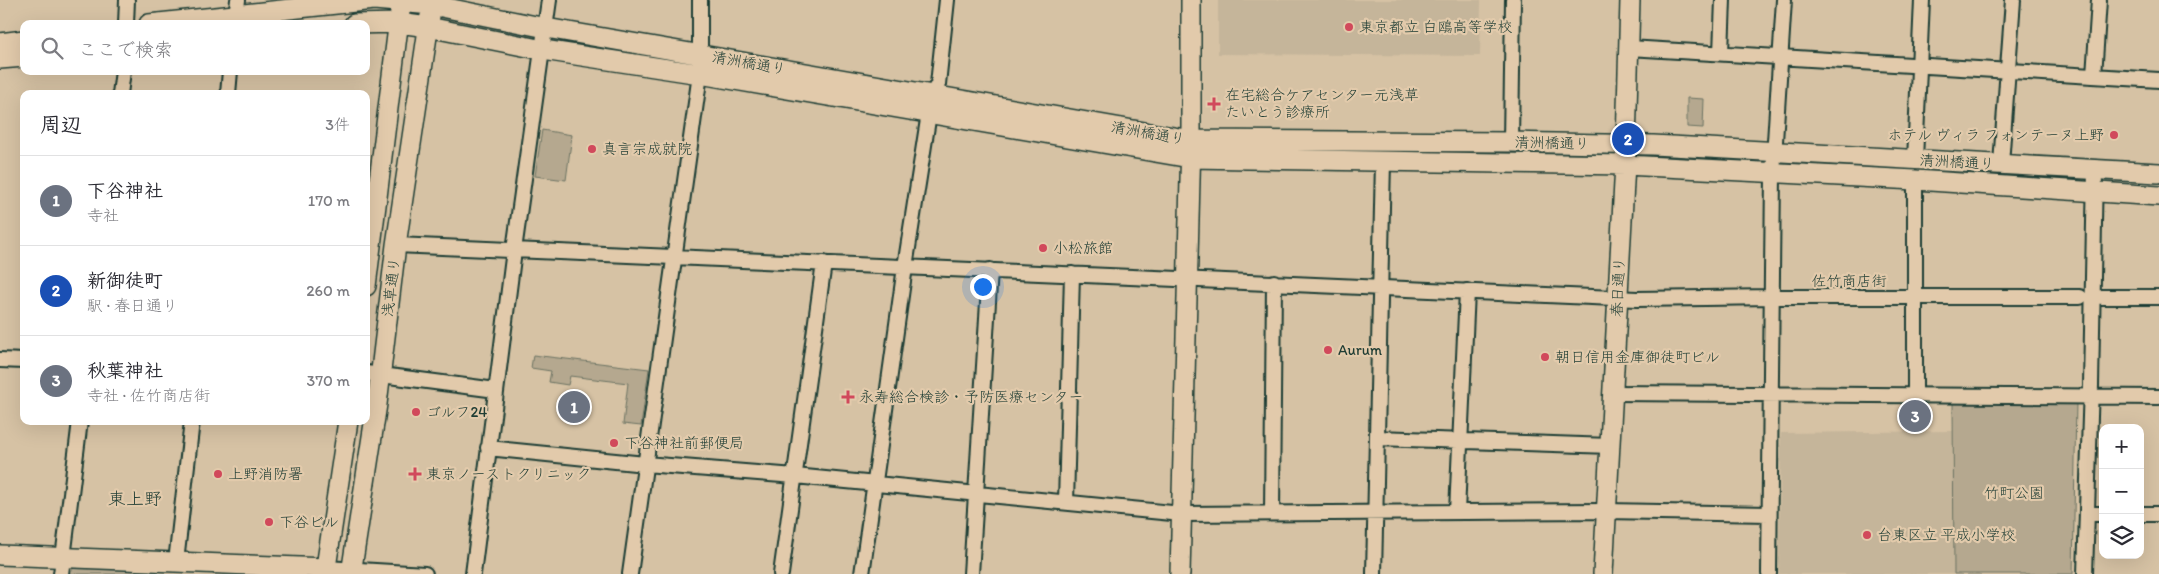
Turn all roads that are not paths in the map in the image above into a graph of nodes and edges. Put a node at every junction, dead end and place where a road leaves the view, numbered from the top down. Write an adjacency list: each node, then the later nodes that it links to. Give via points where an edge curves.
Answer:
1 (127, 0): 16 (street)
2 (401, 0): 14 (street, 清洲橋通り); 15 (street, 清洲橋通り); 18 (street, 浅草通り)
3 (549, 0): 21 (street)
4 (700, 0): 27 (street)
5 (946, 0): 40 (street, via 938,84)
6 (1190, 0): 44 (street)
7 (1513, 0): 42 (street)
8 (1630, 0): 24 (street, 春日通り)
9 (1723, 0): 26 (street)
10 (1784, 0): 29 (street)
11 (1922, 0): 31 (street)
12 (2013, 0): 32 (street)
13 (2099, 0): 36 (street)
14 (432, 2): 20 (street, 浅草通り); 21 (street, 清洲橋通り)
15 (237, 13): 17 (street, 清洲橋通り)
16 (126, 20)
17 (181, 20)
18 (399, 23): 19 (street, 清洲橋通り); 20 (street, 清洲橋通り); 58 (street, 浅草通り)
19 (370, 24)
20 (428, 28): 25 (street, 清洲橋通り); 56 (street, 浅草通り)
21 (546, 28): 25 (street); 27 (street, 清洲橋通り)
22 (20, 40): 23 (street)
23 (0, 43)
24 (1629, 48): 26 (street); 43 (street, 春日通り)
25 (543, 50): 33 (street, 清洲橋通り); 57 (street)
26 (1721, 53): 29 (street)
27 (700, 55): 33 (street); 40 (street, 清洲橋通り)
28 (20, 56): 30 (street)
29 (1781, 56): 31 (street); 45 (street)
30 (0, 59)
31 (1920, 65): 32 (street); 46 (street)
32 (2009, 70): 36 (street); 48 (street)
33 (700, 74): 41 (street, 清洲橋通り); 59 (street)
34 (122, 75): 38 (street)
35 (230, 75): 39 (street)
36 (2094, 76): 37 (street)
37 (2159, 80)
38 (121, 90)
39 (228, 90)
40 (932, 94): 41 (street); 44 (street, 清洲橋通り)
41 (929, 115): 44 (street, 清洲橋通り); 61 (street)
42 (1511, 142): 43 (street, 清洲橋通り); 44 (street, 清洲橋通り)
43 (1626, 145): 45 (street, 清洲橋通り); 49 (street, 春日通り)
44 (1190, 149): 47 (street, 清洲橋通り); 64 (street)
45 (1776, 152): 46 (street, 清洲橋通り); 51 (street)
46 (1915, 160): 48 (street, 清洲橋通り)
47 (1383, 161): 49 (street, 清洲橋通り); 66 (street)
48 (2001, 164): 50 (street, 清洲橋通り)
49 (1624, 165): 51 (street, 清洲橋通り); 73 (street, 春日通り)
50 (2095, 169): 52 (street, 清洲橋通り); 54 (street)
51 (1773, 173): 53 (street, 清洲橋通り); 68 (street)
52 (2159, 173)
53 (1915, 180): 54 (street, 清洲橋通り); 69 (street)
54 (2095, 191): 55 (street, 清洲橋通り); 81 (street)
55 (2159, 196)
56 (396, 245): 57 (street, 佐竹商店街); 76 (street, 浅草通り)
57 (514, 250): 59 (street, 佐竹商店街); 77 (street)
58 (370, 254)
59 (674, 257): 60 (street, 佐竹商店街); 92 (street)
60 (824, 263): 61 (street, 佐竹商店街); 93 (street)
61 (905, 267): 62 (street, 佐竹商店街); 94 (street)
62 (990, 270): 63 (street, 佐竹商店街); 95 (street)
63 (1072, 274): 64 (street, 佐竹商店街); 96 (street)
64 (1187, 279): 65 (street, 佐竹商店街); 101 (street)
65 (1274, 282): 66 (street, 佐竹商店街); 100 (street)
66 (1380, 287): 67 (street, 佐竹商店街); 88 (street)
67 (1467, 291): 73 (street, 佐竹商店街); 89 (street)
68 (1772, 297): 69 (street, 佐竹商店街); 73 (street, 佐竹商店街); 79 (street)
69 (1915, 297): 70 (street, 佐竹商店街); 80 (street)
70 (2080, 297)
71 (2102, 297): 72 (street)
72 (2159, 297)
73 (1618, 298): 78 (street, 春日通り)
74 (0, 360): 75 (street)
75 (20, 361)
76 (374, 374): 77 (street); 83 (street, 浅草通り)
77 (496, 390): 91 (street)
78 (1612, 393): 79 (street); 90 (street, 春日通り)
79 (1771, 394): 80 (street); 102 (street)
80 (1915, 395): 81 (street)
81 (2091, 396): 82 (street); 103 (street)
82 (2159, 397)
83 (370, 410)
84 (80, 425): 108 (street)
85 (191, 425): 109 (street)
86 (347, 425): 110 (street)
87 (368, 425): 111 (street, 浅草通り)
88 (1377, 438): 89 (street); 98 (street)
89 (1460, 441): 90 (street); 99 (street)
90 (1610, 446): 97 (street, 春日通り)
91 (488, 448): 92 (street); 113 (street)
92 (645, 464): 93 (street); 114 (street)
93 (795, 476): 94 (street); 115 (street)
94 (875, 484): 95 (street); 116 (street)
95 (975, 494): 96 (street); 117 (street)
96 (1066, 503): 101 (street)
97 (1606, 511): 99 (street); 102 (street); 120 (street, 春日通り)
98 (1375, 512): 99 (street); 100 (street); 119 (street)
99 (1457, 512)
100 (1272, 513): 101 (street)
101 (1182, 514): 118 (street)
102 (1770, 514): 121 (street)
103 (2087, 514): 104 (street); 122 (street)
104 (2099, 514)
105 (2144, 514): 106 (street)
106 (2159, 514)
107 (0, 555): 108 (street)
108 (62, 566): 109 (street)
109 (171, 566): 110 (street)
110 (326, 571): 111 (street)
111 (352, 572): 112 (street)
112 (425, 574)
113 (473, 574)
114 (630, 574)
115 (781, 574)
116 (862, 574)
117 (971, 574)
118 (1180, 574)
119 (1374, 574)
120 (1603, 574)
121 (1769, 574)
122 (2085, 574)

